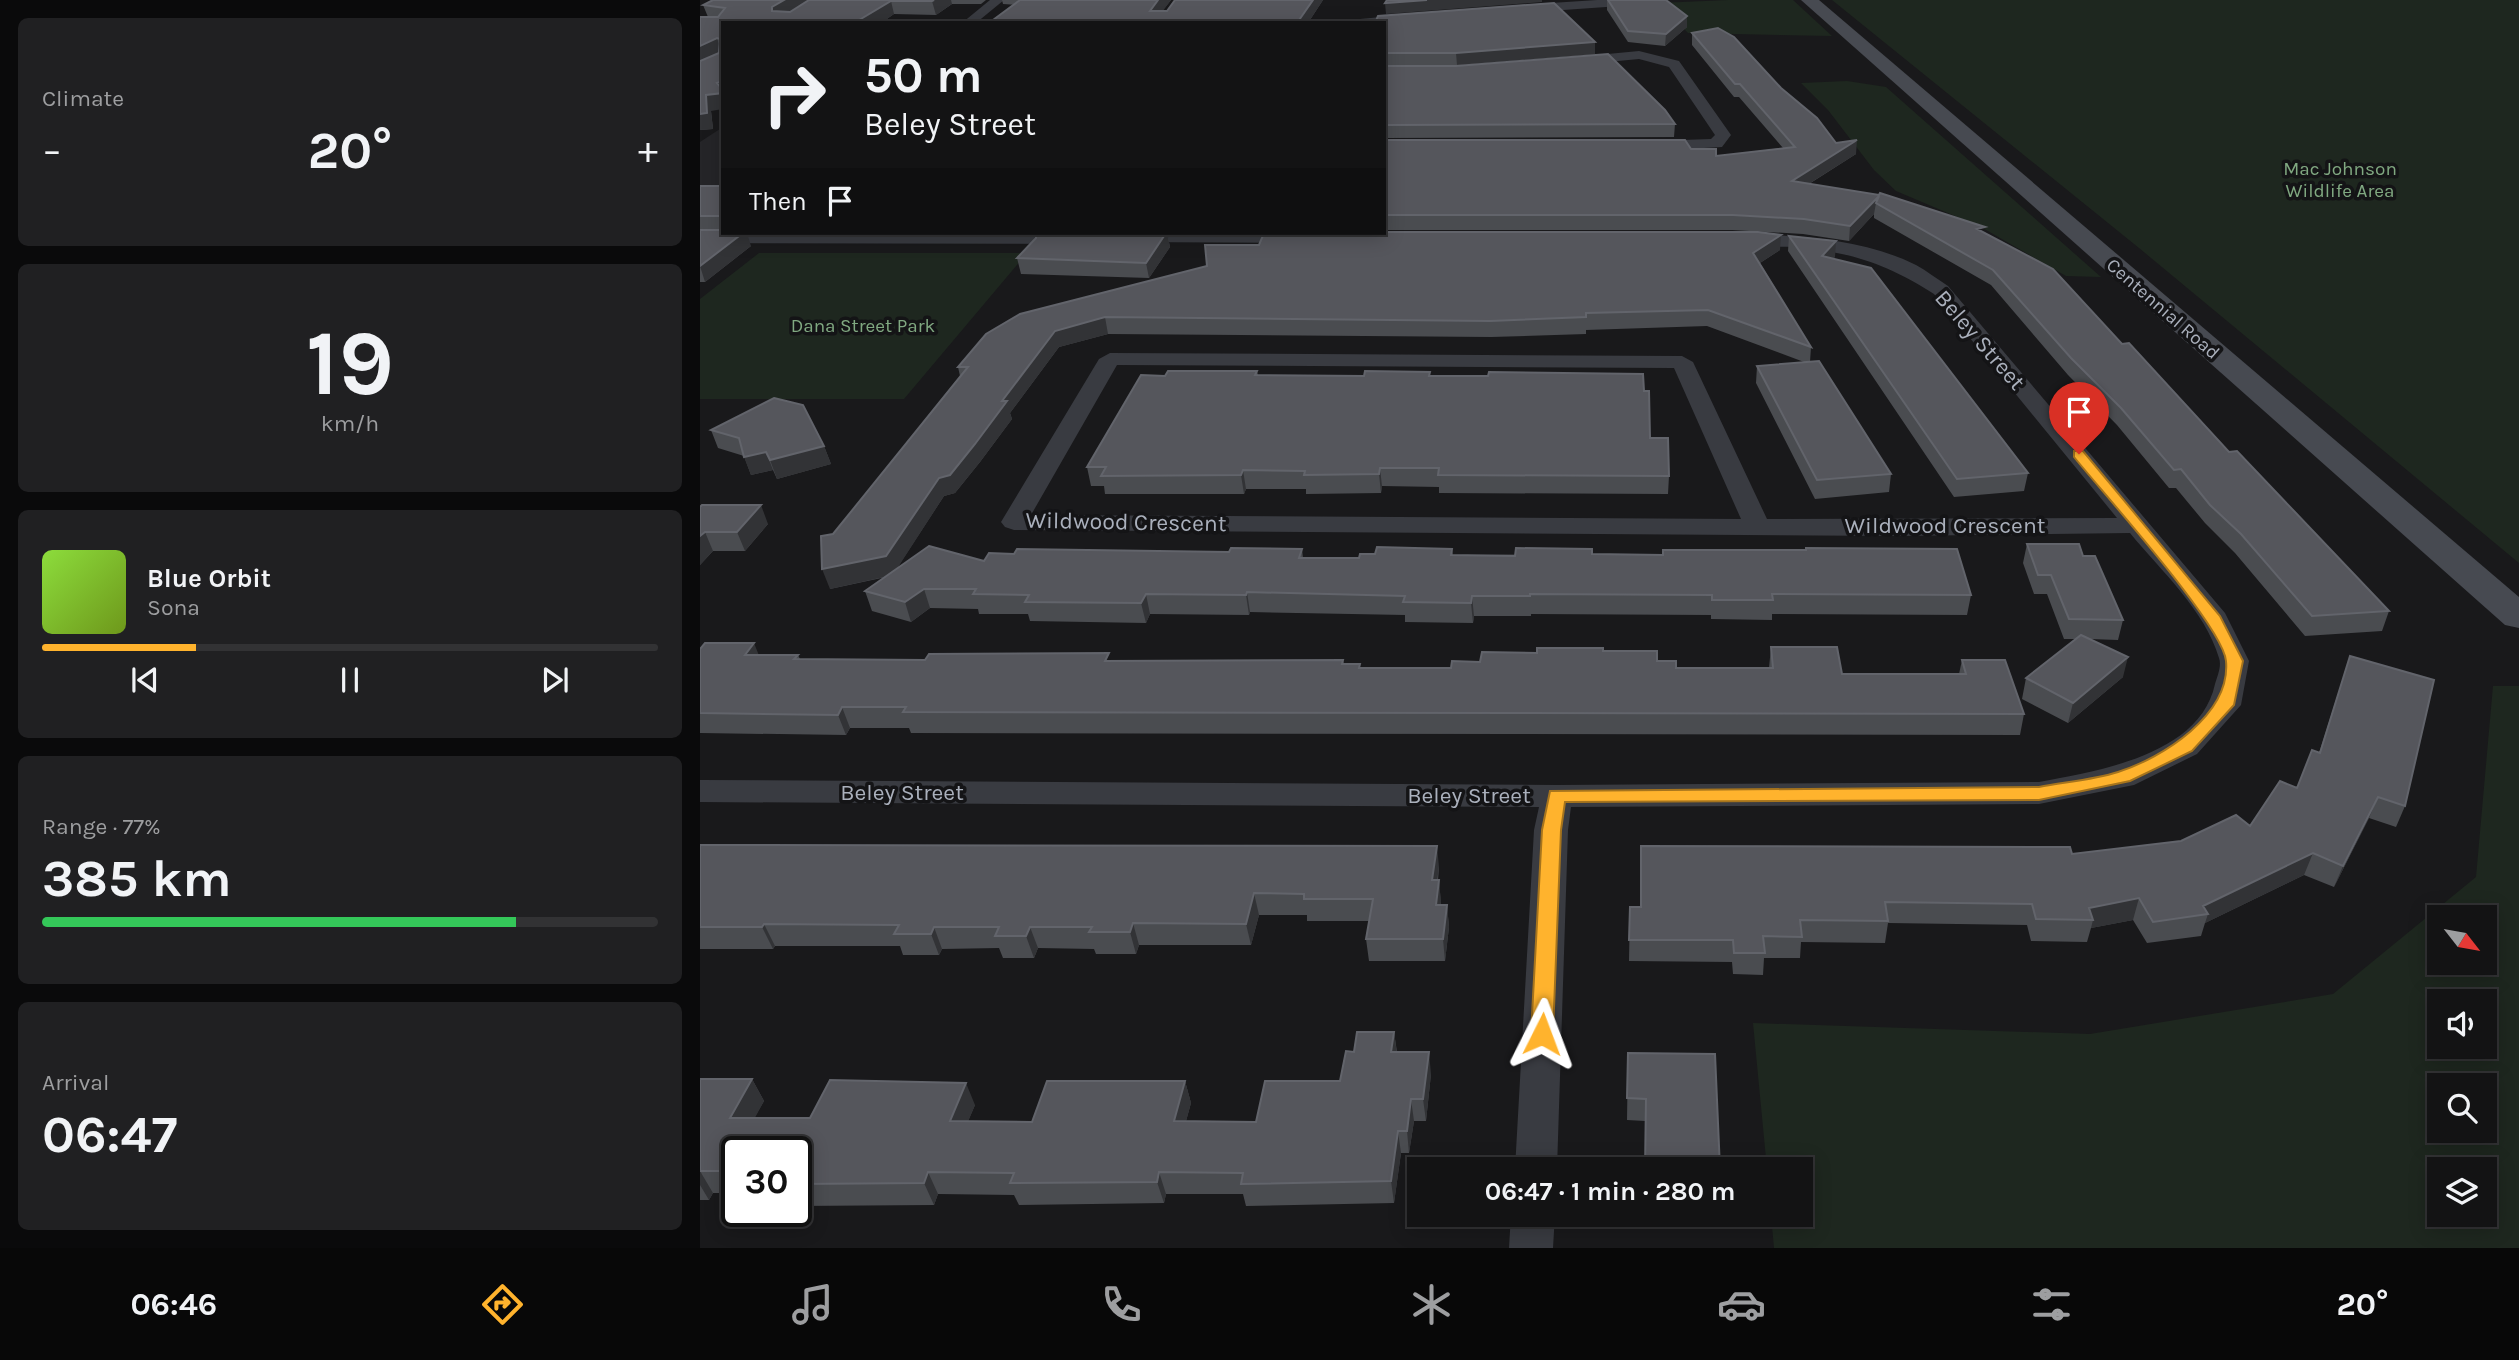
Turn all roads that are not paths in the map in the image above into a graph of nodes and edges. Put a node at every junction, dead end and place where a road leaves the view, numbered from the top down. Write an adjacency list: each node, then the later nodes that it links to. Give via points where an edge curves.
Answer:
1 (999, 0): 8 (street)
2 (1649, 0): 4 (street)
3 (1809, 0): 19 (main road, Centennial Road)
4 (1579, 2): 5 (street)
5 (1512, 10)
6 (1429, 17): 7 (street)
7 (1352, 20)
8 (971, 21)
9 (1562, 62): 10 (street, via 1627,56 1667,60 1723,135 1716,144)
10 (1640, 146)
11 (1226, 235): 13 (street); 14 (street)
12 (700, 238): 16 (street)
13 (1112, 238)
14 (1321, 238)
15 (1720, 238): 17 (street, Beley Street, via 1838,248 1906,267 1941,290)
16 (1086, 239)
17 (2134, 525): 18 (street, Wildwood Crescent); 21 (street, Beley Street, via 2215,619 2235,661 2226,705 2186,747 2123,777 2039,793)
18 (1757, 526): 18 (street, Wildwood Crescent, via 1682,362 1110,359 1014,523)
19 (2519, 617)
20 (700, 790): 21 (street, Beley Street)
21 (1557, 796): 22 (street, via 1551,830)
22 (1537, 1157)
23 (1532, 1227): 24 (street)
24 (1531, 1248)

